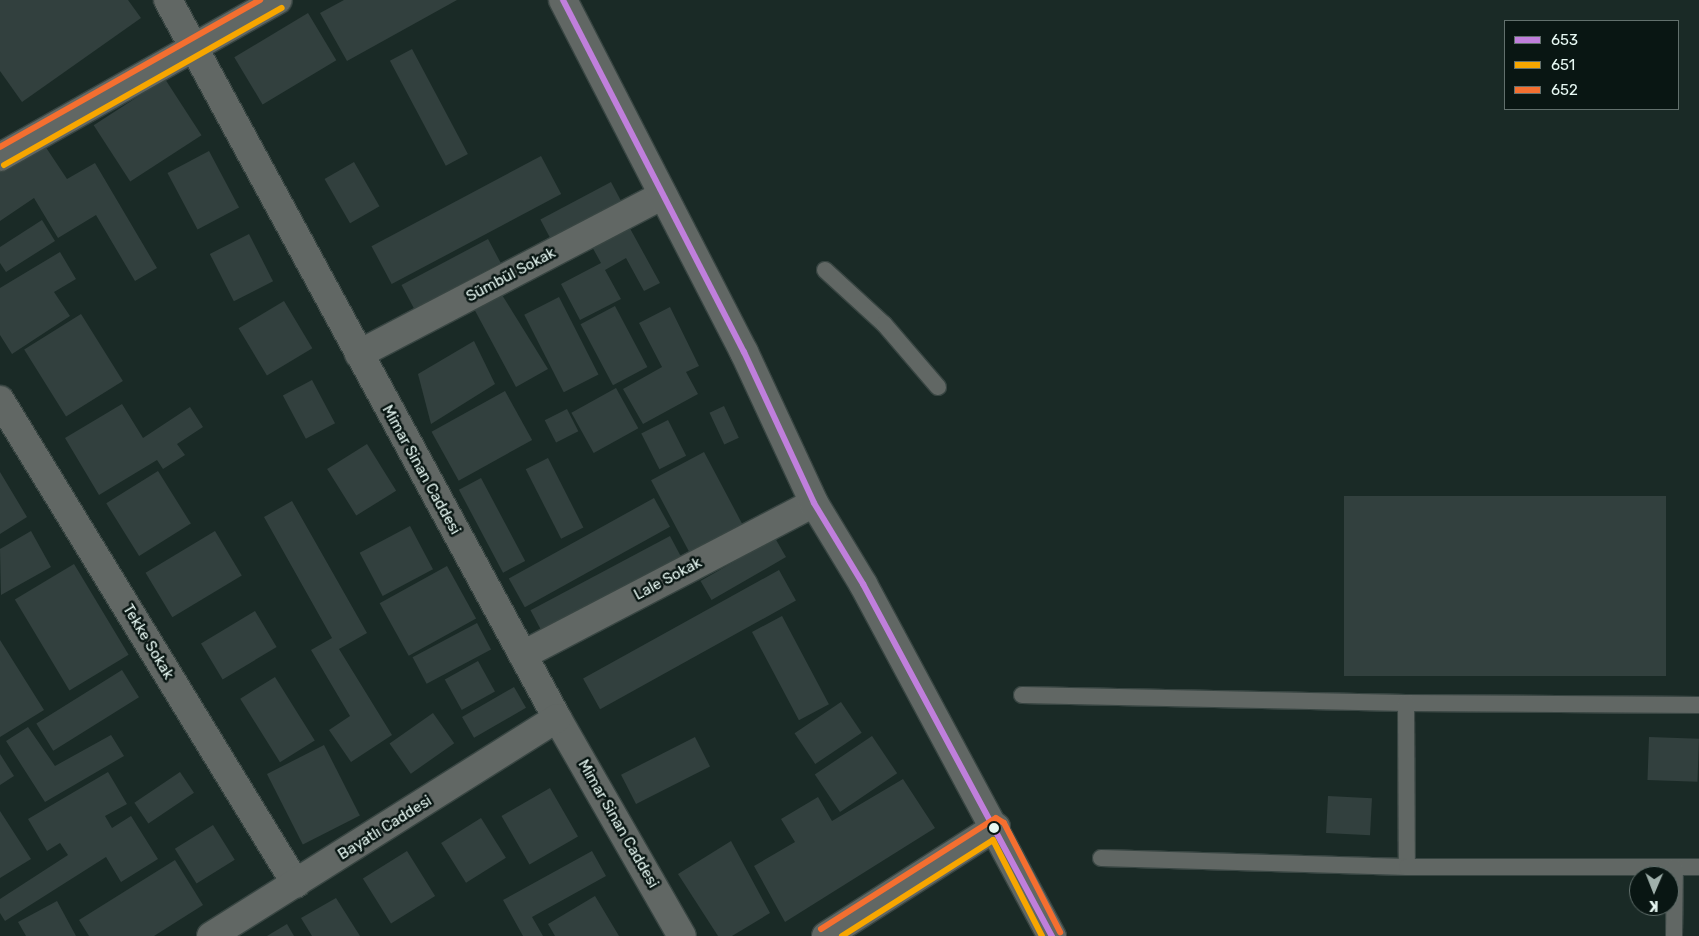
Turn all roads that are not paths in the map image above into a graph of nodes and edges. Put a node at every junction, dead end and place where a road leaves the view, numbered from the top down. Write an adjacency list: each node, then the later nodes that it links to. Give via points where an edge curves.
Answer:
1 (168, 0): 4 (street, Mimar Sinan Caddesi)
2 (278, 0): 4 (street)
3 (563, 0): 6 (street)
4 (192, 46): 5 (street); 8 (street, Mimar Sinan Caddesi)
5 (0, 157)
6 (663, 195): 8 (street, Sümbül Sokak); 11 (street, via 744,352)
7 (825, 270): 9 (lane, via 884,324)
8 (359, 354): 12 (street, Mimar Sinan Caddesi)
9 (938, 387)
10 (0, 400): 23 (street, Tekke Sokak)
11 (814, 503): 12 (street, Lale Sokak); 17 (street, via 863,584)
12 (522, 656): 16 (street, Mimar Sinan Caddesi)
13 (1022, 695): 14 (lane)
14 (1406, 703): 15 (lane); 19 (lane)
15 (1699, 705)
16 (557, 718): 23 (street, Bayatlı Caddesi); 26 (street, Mimar Sinan Caddesi)
17 (996, 827): 27 (street); 28 (street)
18 (1101, 858): 19 (lane)
19 (1407, 867): 20 (lane)
20 (1629, 867)
21 (1679, 867): 22 (lane)
22 (1699, 867)
23 (296, 884): 25 (street, Bayatlı Caddesi)
24 (1674, 916): 29 (lane)
25 (211, 936)
26 (682, 936)
27 (826, 936)
28 (1052, 936)
29 (1674, 936)

